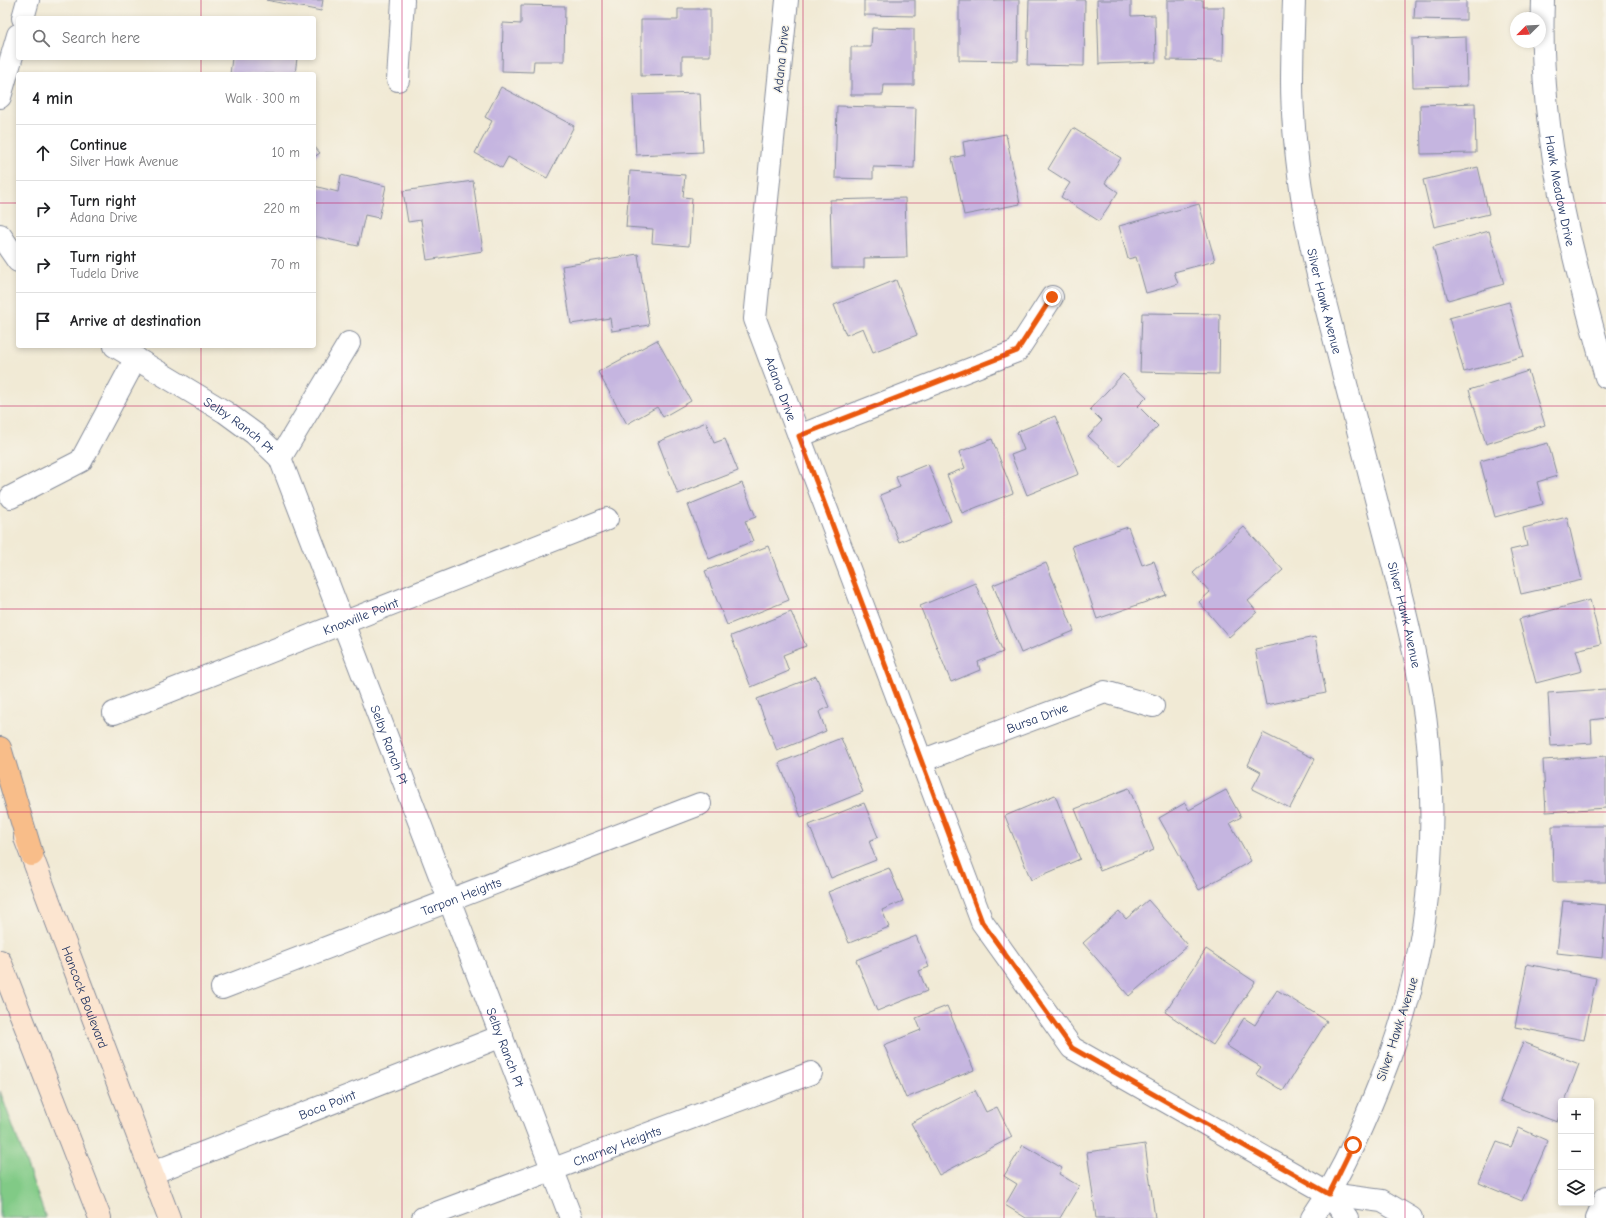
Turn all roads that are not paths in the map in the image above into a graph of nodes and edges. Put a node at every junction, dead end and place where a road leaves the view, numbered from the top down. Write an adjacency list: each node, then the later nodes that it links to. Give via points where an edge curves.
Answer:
1 (28, 0): 6 (street)
2 (403, 0): 8 (street)
3 (787, 0): 17 (street, Adana Drive, via 755,319)
4 (1294, 0): 36 (street, Silver Hawk Avenue, via 1292,83 1301,192 1315,261 1406,616 1420,683 1428,741 1432,802 1430,872 1424,928 1414,979 1399,1032 1378,1089)
5 (1543, 0): 16 (street, Hawk Meadow Drive, via 1546,114 1552,159 1576,266)
6 (24, 16)
7 (16, 42): 9 (street)
8 (398, 80)
9 (0, 97)
10 (0, 235): 11 (street)
11 (16, 258)
12 (1052, 297): 17 (street, via 1017,351)
13 (349, 343): 18 (street)
14 (118, 348): 15 (street, Selby Ranch Pt)
15 (136, 358): 18 (street, Selby Ranch Pt, via 225,412 255,434); 19 (street, via 81,462)
16 (1606, 377)
17 (799, 436): 25 (street, Adana Drive)
18 (280, 458): 21 (street, Selby Ranch Pt)
19 (11, 497)
20 (607, 519): 21 (street, Knoxville Point)
21 (344, 623): 23 (street, Knoxville Point); 29 (street, Selby Ranch Pt)
22 (1153, 706): 25 (street, Bursa Drive, via 1105,692)
23 (114, 713)
24 (0, 748): 28 (highway)
25 (922, 761): 36 (street, Adana Drive, via 982,922 1072,1048)
26 (0, 776): 28 (main road, Hancock Boulevard)
27 (700, 804): 29 (street, Tarpon Heights)
28 (32, 855): 35 (main road, Hancock Boulevard)
29 (450, 900): 31 (street, Tarpon Heights); 32 (street, Selby Ranch Pt)
30 (0, 961): 38 (main road)
31 (222, 988)
32 (502, 1036): 34 (street, Selby Ranch Pt); 35 (street, Boca Point)
33 (811, 1073): 34 (street, Charney Heights)
34 (553, 1169): 40 (street, Charney Heights); 41 (street, Selby Ranch Pt)
35 (152, 1173): 39 (main road, Hancock Boulevard)
36 (1329, 1194): 42 (street, Silver Hawk Avenue); 43 (street); 44 (street, via 1382,1201)
37 (1606, 1197): 45 (street)
38 (100, 1218)
39 (169, 1218)
40 (423, 1218)
41 (572, 1218)
42 (1312, 1218)
43 (1347, 1218)
44 (1411, 1218)
45 (1597, 1218)

